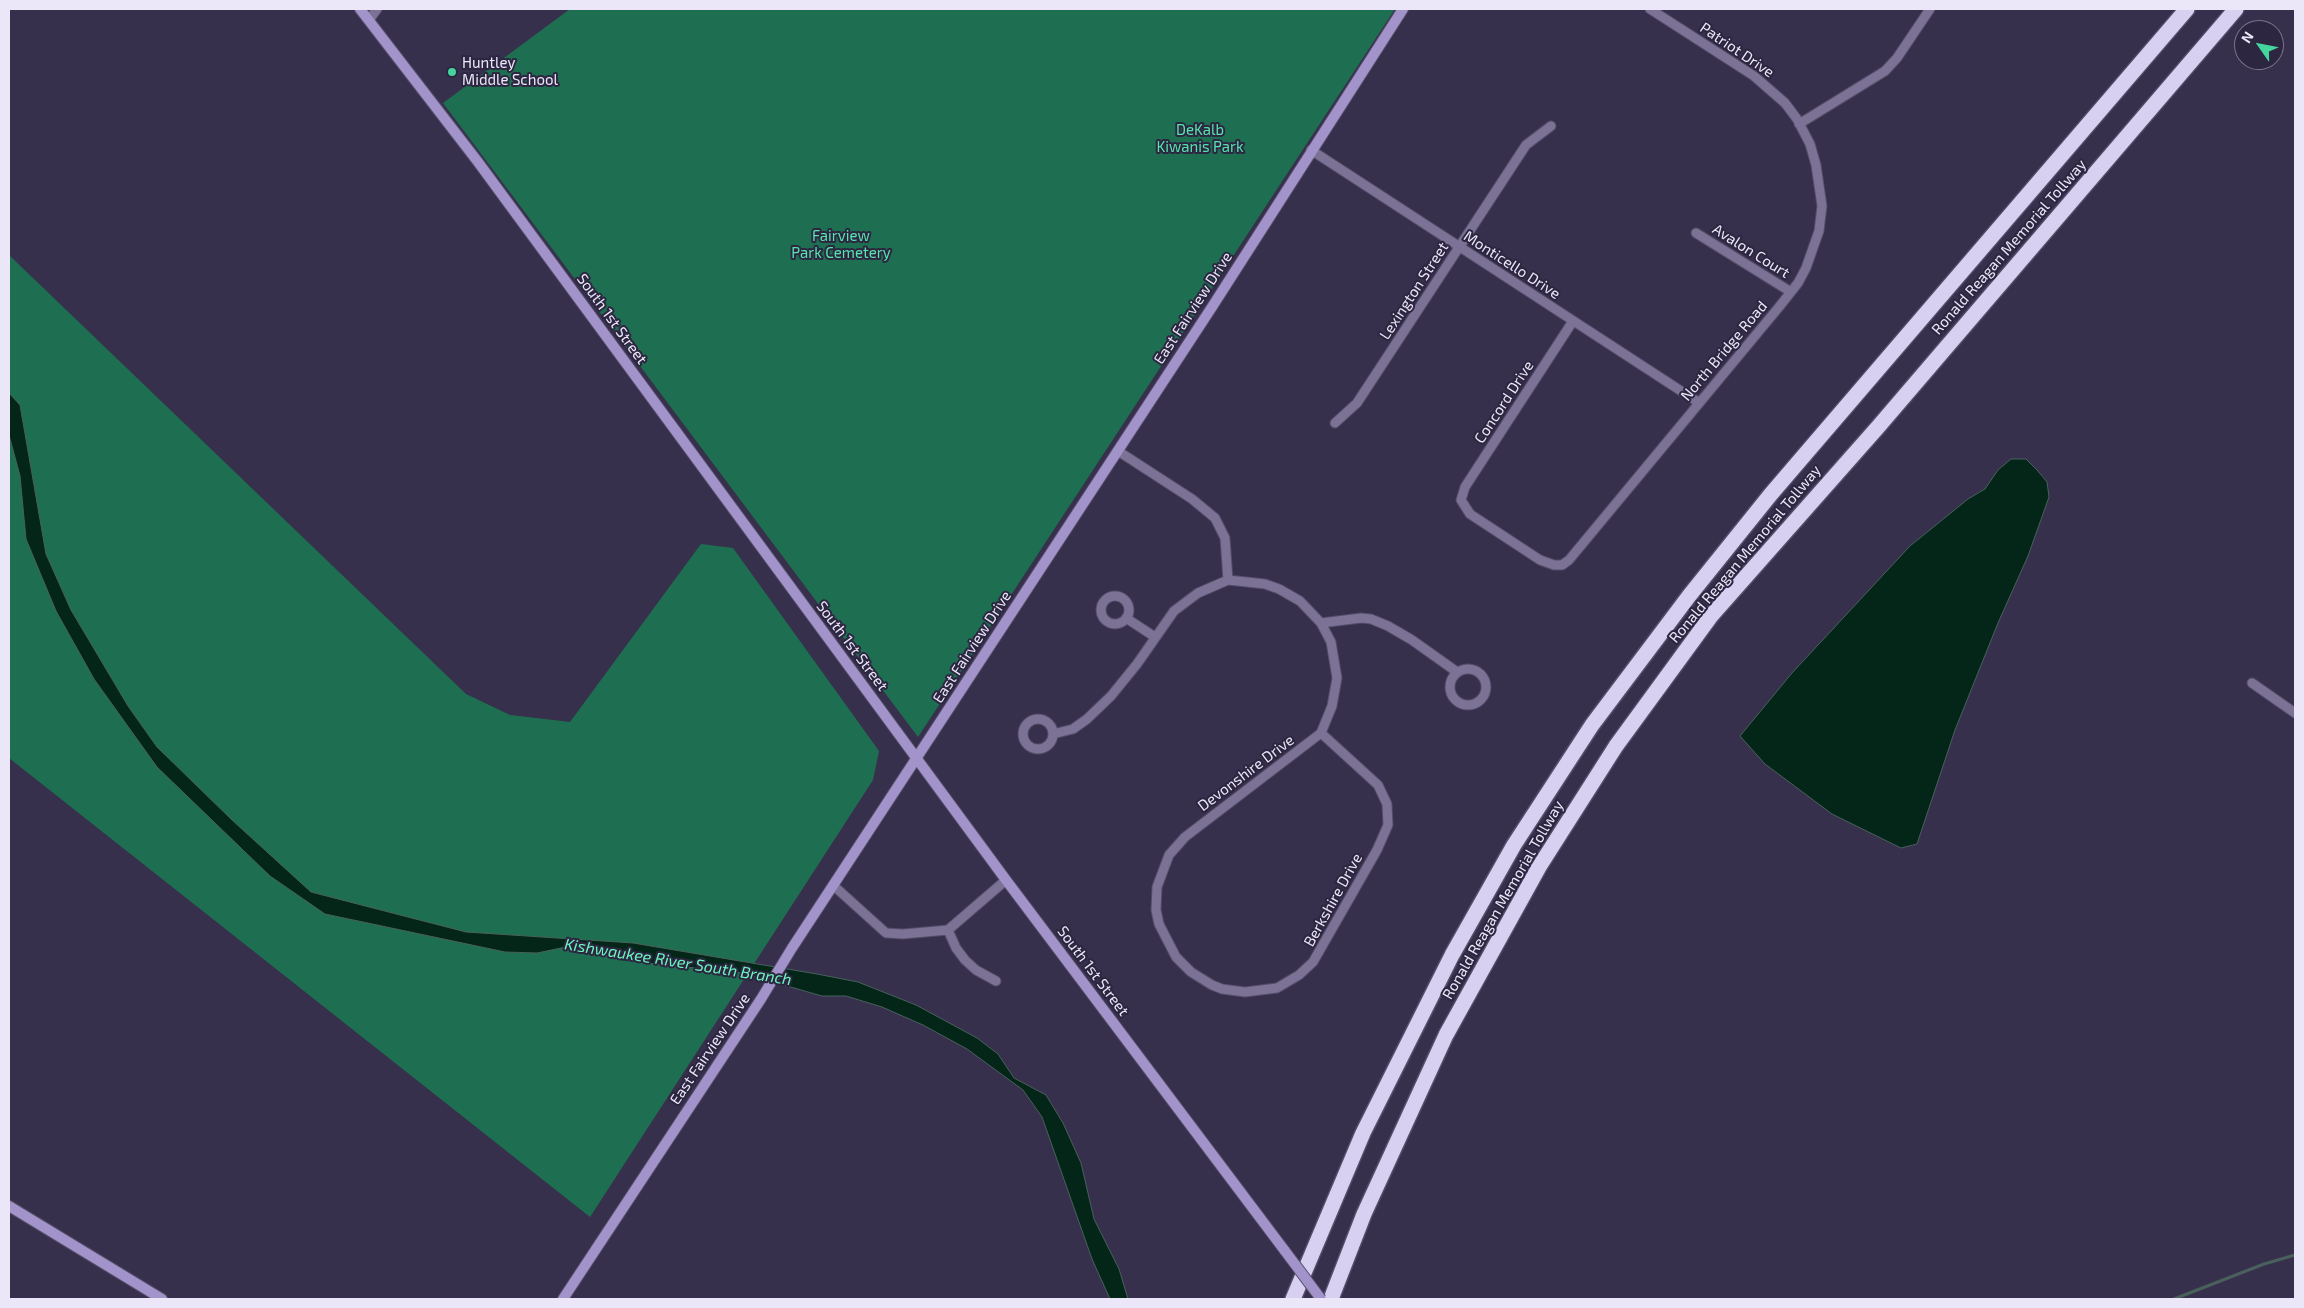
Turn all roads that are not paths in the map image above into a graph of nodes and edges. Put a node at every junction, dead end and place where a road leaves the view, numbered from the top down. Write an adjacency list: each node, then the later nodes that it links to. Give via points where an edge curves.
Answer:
1 (360, 9): 8 (street, South 1st Street)
2 (376, 9): 8 (street)
3 (1403, 9): 11 (street, East Fairview Drive)
4 (1650, 9): 9 (street, Patriot Drive, via 1766,85 1785,103)
5 (1930, 9): 9 (street, via 1885,71)
6 (2187, 9): 38 (highway, Ronald Reagan Memorial Tollway, via 1771,494 1592,725 1514,845 1452,956 1363,1133)
7 (2236, 9): 40 (highway, Ronald Reagan Memorial Tollway, via 1878,427 1711,616 1616,746 1539,867 1446,1036 1364,1214)
8 (369, 20): 29 (street, South 1st Street, via 478,162)
9 (1799, 124): 14 (street, North Bridge Road, via 1812,151 1822,206 1811,260)
10 (1551, 126): 13 (street, Lexington Street, via 1526,146)
11 (1311, 150): 13 (street, Monticello Drive); 18 (street, East Fairview Drive)
12 (1696, 233): 14 (street, Avalon Court)
13 (1460, 247): 15 (street, Monticello Drive); 17 (street, Lexington Street, via 1357,403)
14 (1791, 292): 16 (street, North Bridge Road)
15 (1573, 320): 16 (street, Monticello Drive); 19 (street, Concord Drive, via 1465,487 1461,500 1470,514 1540,560)
16 (1698, 402): 19 (street, North Bridge Road)
17 (1335, 422)
18 (1118, 451): 20 (street, via 1192,499 1215,518 1225,538); 29 (street, East Fairview Drive)
19 (1562, 565)
20 (1228, 580): 22 (street, via 1279,589 1300,601); 23 (street, via 1185,601)
21 (1126, 618): 23 (street)
22 (1320, 623): 24 (street, via 1371,619 1412,640); 27 (street, via 1332,642 1337,678 1332,706)
23 (1155, 637): 28 (street, via 1126,680 1106,702 1073,729)
24 (1457, 672): 24 (street, via 1469,668 1484,678 1485,691 1479,701 1462,704 1453,697 1450,687)
25 (2252, 682): 26 (street)
26 (2295, 713)
27 (1321, 733): 33 (street, Devonshire Drive, via 1185,837 1168,855 1159,876 1155,898); 33 (street, Berkshire Drive, via 1378,785 1389,815 1388,826 1377,850 1313,962 1277,988 1259,992 1231,991 1212,985 1191,972)
28 (1053, 734)
29 (917, 757): 30 (street, South 1st Street); 31 (street, East Fairview Drive)
30 (1006, 880): 32 (street); 39 (street, South 1st Street, bridge)
31 (834, 886): 32 (street, via 886,933); 37 (street, East Fairview Drive)
32 (948, 930): 34 (street, via 965,960)
33 (1165, 940)
34 (996, 980)
35 (9, 1206): 36 (street)
36 (162, 1299)
37 (562, 1299)
38 (1293, 1299)
39 (1321, 1299)
40 (1331, 1299)

